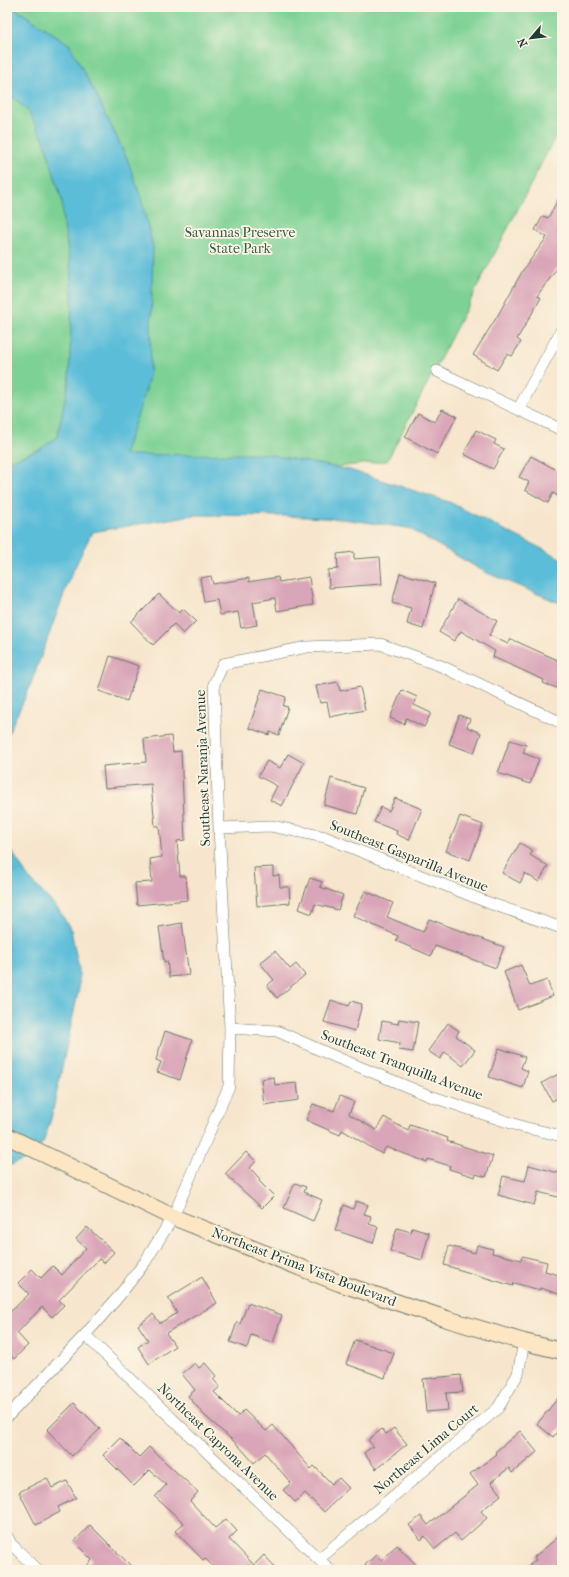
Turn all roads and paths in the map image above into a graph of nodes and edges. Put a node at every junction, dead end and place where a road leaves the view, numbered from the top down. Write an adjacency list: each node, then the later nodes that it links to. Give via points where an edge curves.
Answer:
1 (562, 329): 3 (street)
2 (437, 371): 3 (street)
3 (519, 408): 4 (street)
4 (562, 430)
5 (562, 723): 6 (street, Southeast Naranja Avenue, via 441,666 380,644 307,647 223,664 214,684)
6 (219, 828): 7 (street, Southeast Gasparilla Avenue, via 271,826 325,837 489,903); 8 (street, Southeast Naranja Avenue)
7 (562, 928)
8 (230, 1028): 10 (street, Southeast Tranquilla Avenue, via 277,1031 430,1096 523,1127); 11 (street, Southeast Naranja Avenue, via 229,1086)
9 (7, 1136): 11 (main road, Northeast Prima Vista Boulevard)
10 (562, 1136)
11 (173, 1217): 12 (street, Southeast Naranja Avenue, via 146,1262); 13 (main road, Northeast Prima Vista Boulevard, via 339,1283)
12 (85, 1335): 15 (street, Southeast Naranja Avenue); 17 (street, Northeast Caprona Avenue)
13 (524, 1342): 14 (main road, Northeast Prima Vista Boulevard); 17 (street, Northeast Lima Court, via 518,1374 498,1408)
14 (562, 1351)
15 (7, 1417)
16 (7, 1536): 18 (street, via 11,1544)
17 (319, 1559): 19 (street, Northeast Caprona Avenue)
18 (38, 1570)
19 (330, 1570)

